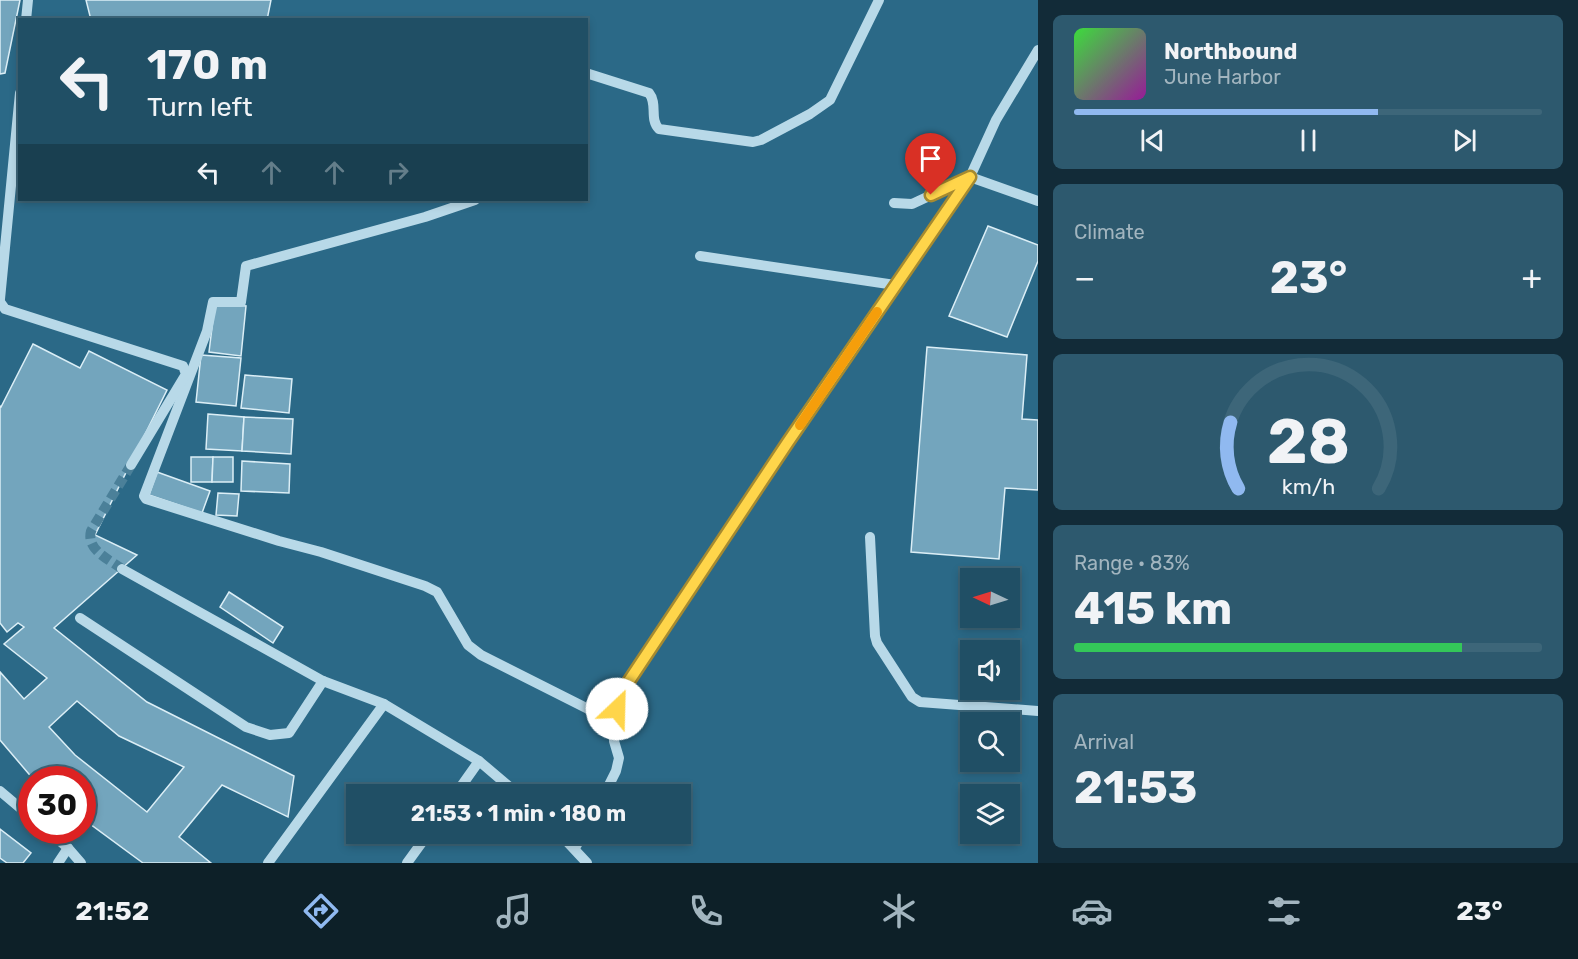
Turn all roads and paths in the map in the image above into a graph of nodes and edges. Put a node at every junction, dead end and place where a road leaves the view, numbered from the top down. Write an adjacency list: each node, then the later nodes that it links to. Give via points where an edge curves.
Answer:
1 (28, 0): 3 (street)
2 (879, 0): 5 (street, via 830,100 761,140 660,129 654,122 649,93)
3 (26, 18)
4 (1038, 50): 7 (street, via 996,120)
5 (588, 74)
6 (18, 114): 13 (street)
7 (970, 177): 9 (street); 10 (street, via 912,204); 12 (street)
8 (472, 201): 21 (street, via 246,266 241,302 213,302 207,331 144,496 425,586 437,592 468,645 480,655)
9 (1038, 201)
10 (894, 202)
11 (700, 256): 12 (street)
12 (894, 285): 21 (street, via 619,696)
13 (0, 300): 14 (street, via 4,309 186,369)
14 (131, 465)
15 (870, 537): 20 (street, via 875,636 881,652 912,697 920,702)
16 (122, 568): 18 (street)
17 (80, 618): 18 (street, via 246,727 270,735 289,733)
18 (323, 681): 19 (street)
19 (384, 704): 22 (street); 36 (street)
20 (1038, 711)
21 (614, 722): 25 (street, via 619,758)
22 (479, 761): 23 (street); 24 (street)
23 (463, 784)
24 (507, 784)
25 (610, 784)
26 (0, 791): 27 (street)
27 (18, 806)
28 (64, 844): 32 (street)
29 (421, 844): 37 (street)
30 (571, 844): 33 (street)
31 (577, 844): 33 (street)
32 (69, 848): 34 (street); 35 (street)
33 (575, 848): 38 (street)
34 (58, 863)
35 (81, 863)
36 (268, 863)
37 (407, 863)
38 (587, 863)

